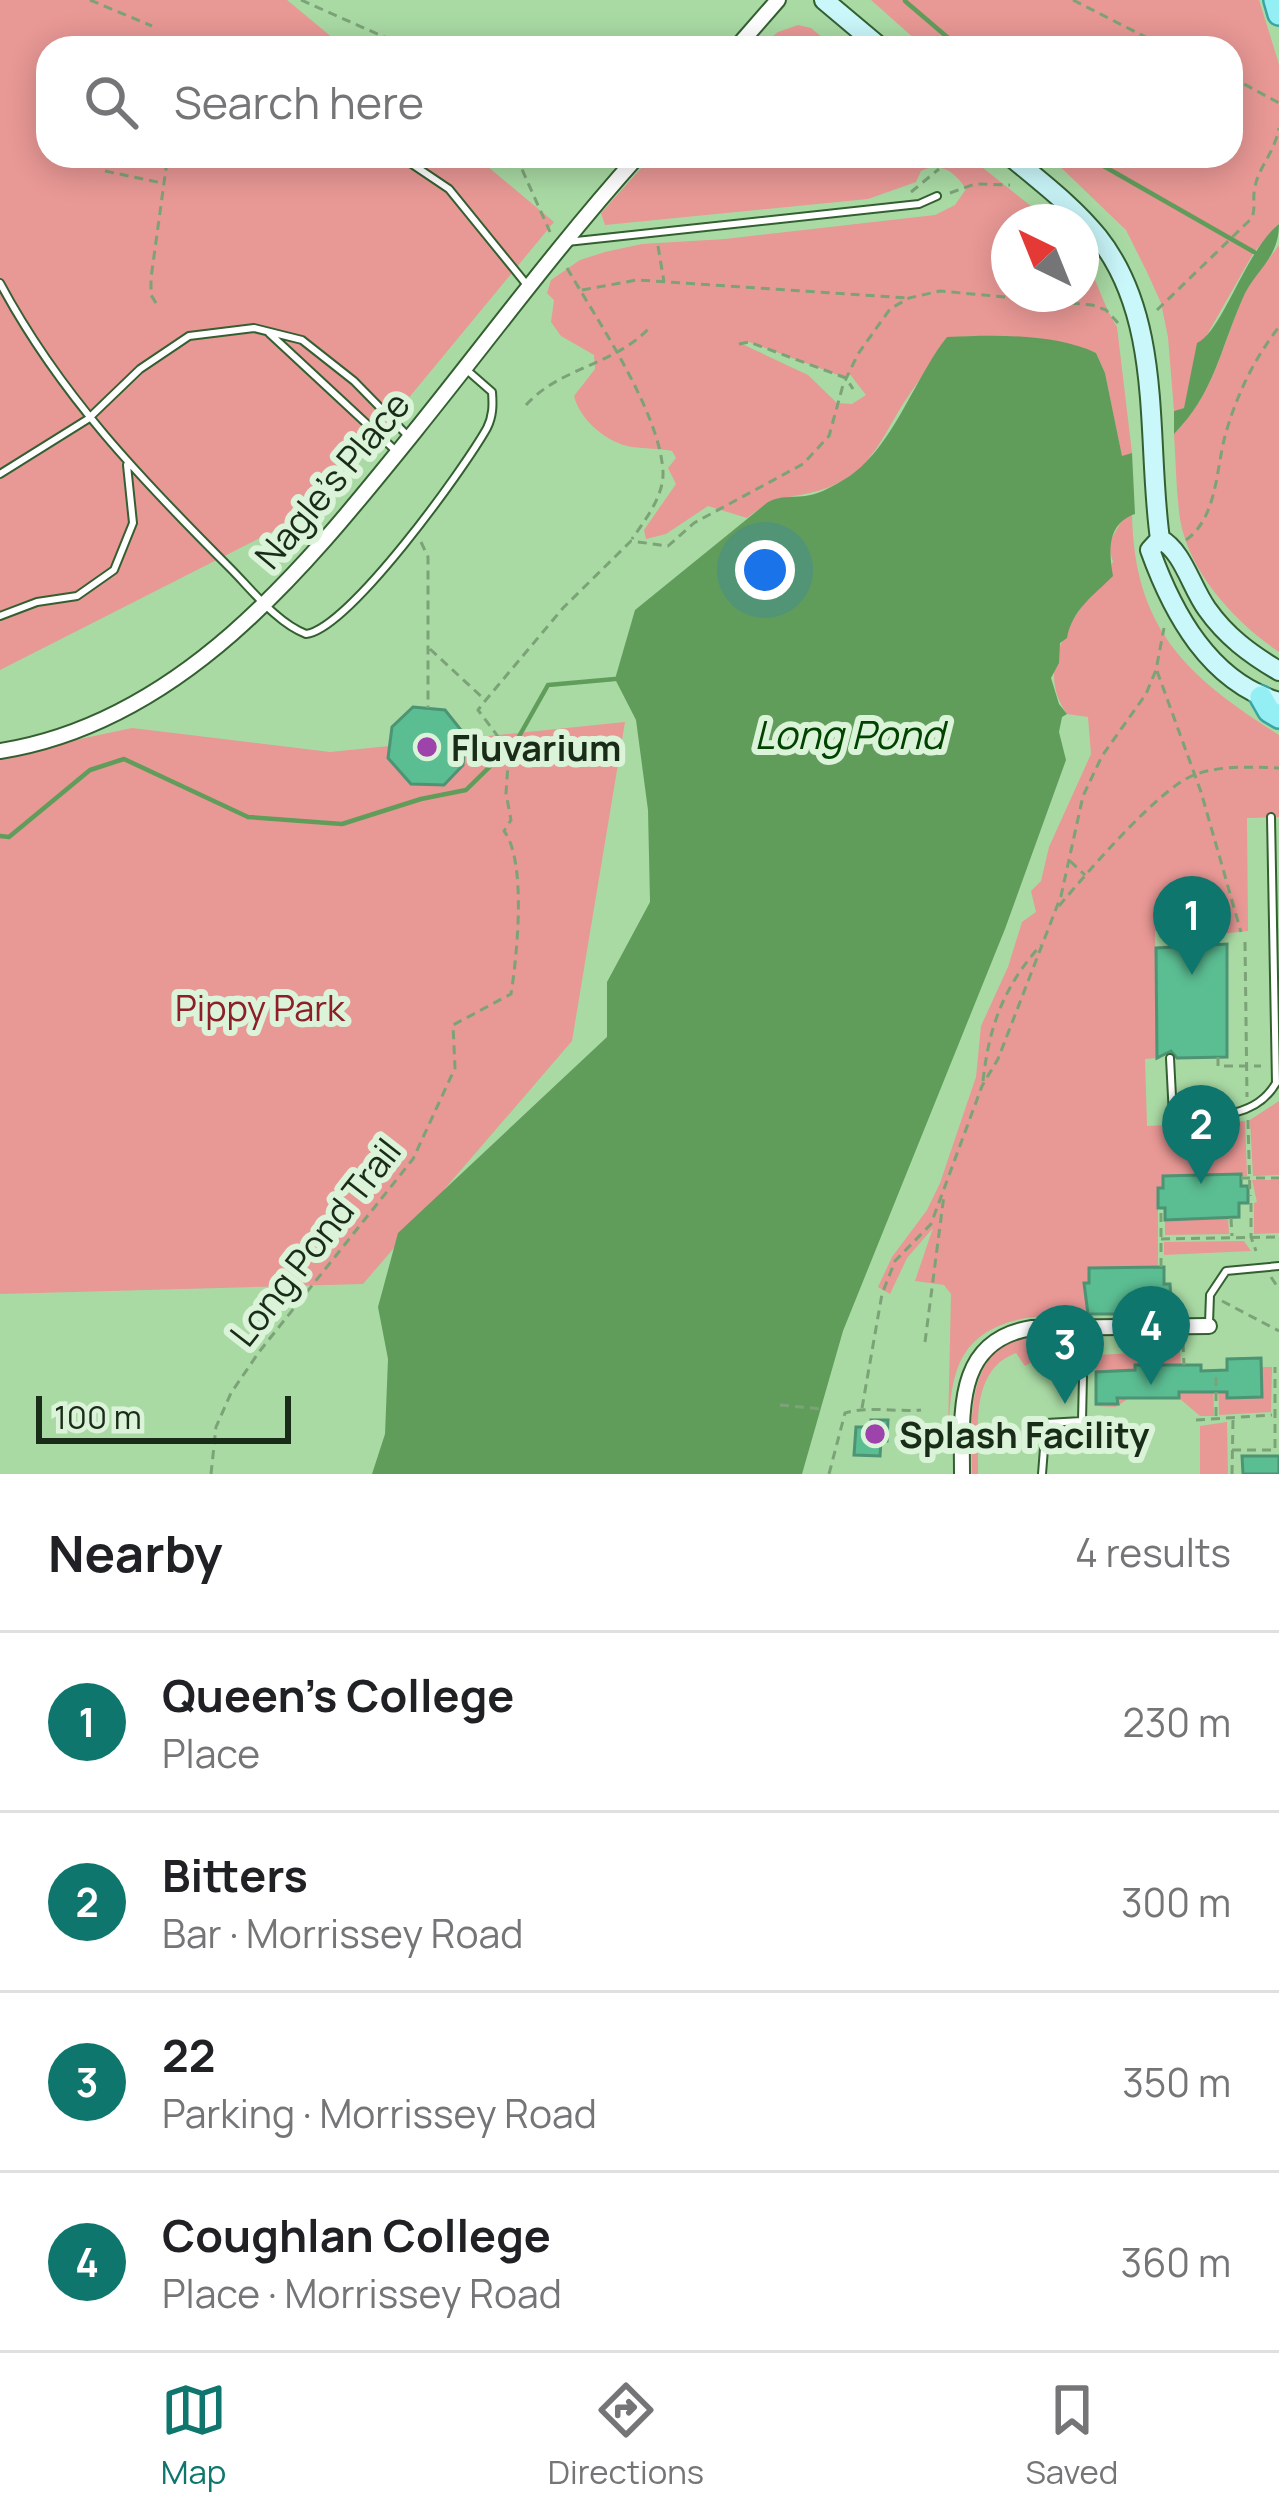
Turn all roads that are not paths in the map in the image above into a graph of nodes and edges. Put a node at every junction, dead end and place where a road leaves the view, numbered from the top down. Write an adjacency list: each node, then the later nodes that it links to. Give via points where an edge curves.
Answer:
1 (778, 0): 5 (street)
2 (824, 0): 6 (main road)
3 (1275, 0): 4 (main road)
4 (1279, 14)
5 (746, 36)
6 (867, 36)
7 (418, 168): 13 (lane, via 449,189)
8 (628, 168): 11 (street, Nagle's Place)
9 (1024, 168): 21 (main road, via 1081,218 1120,271 1142,334)
10 (937, 196): 11 (lane)
11 (561, 248): 13 (street, Nagle's Place)
12 (0, 283): 16 (lane)
13 (529, 288): 15 (street, Nagle's Place)
14 (267, 331): 16 (lane, via 189,336); 17 (lane, via 302,340); 18 (lane)
15 (465, 368): 17 (street, Nagle's Place); 22 (lane, via 492,392 489,424 363,594 317,633 296,631)
16 (88, 419): 19 (lane); 20 (lane)
17 (409, 438): 18 (street, Nagle's Place)
18 (397, 453): 22 (street, Nagle's Place)
19 (127, 464): 22 (lane); 23 (lane, via 133,523 114,570 77,596)
20 (0, 474)
21 (1160, 538): 24 (main road, via 1174,546 1221,626); 25 (main road, via 1150,550 1188,630 1226,674)
22 (266, 604): 27 (street, Nagle's Place, via 137,702 74,733)
23 (0, 616)
24 (1279, 671)
25 (1270, 699): 26 (main road, via 1269,711)
26 (1279, 717)
27 (0, 751)
28 (1271, 817): 30 (lane)
29 (1170, 1058): 30 (lane, via 1173,1116 1247,1110)
30 (1278, 1083)
31 (1279, 1266): 32 (lane, via 1226,1271 1210,1294)
32 (1209, 1326): 33 (street)
33 (1084, 1328): 34 (street, via 1017,1330 983,1352 963,1394); 35 (lane, via 1082,1421 1046,1424)
34 (962, 1474)
35 (1042, 1474)

